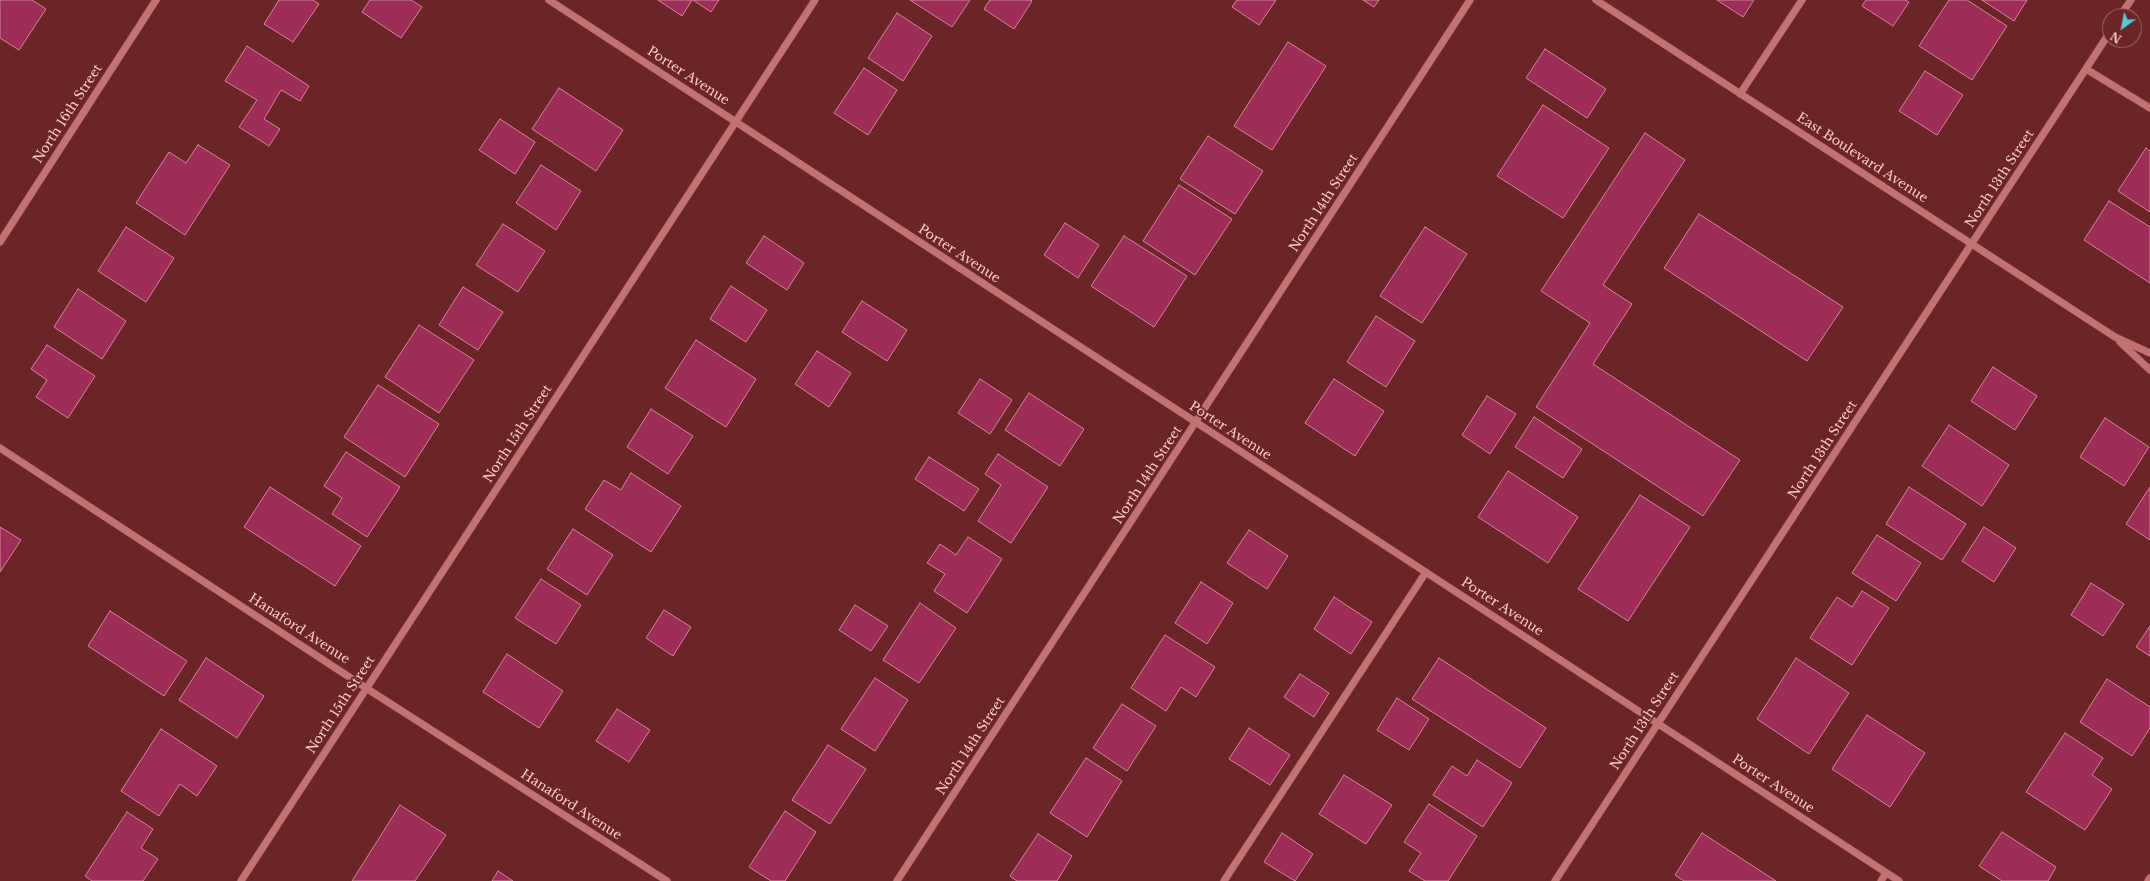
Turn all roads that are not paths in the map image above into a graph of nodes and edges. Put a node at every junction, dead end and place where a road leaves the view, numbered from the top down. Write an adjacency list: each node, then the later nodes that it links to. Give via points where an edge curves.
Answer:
1 (156, 0): 12 (street, North 16th Street)
2 (549, 0): 11 (street, Porter Avenue)
3 (815, 0): 11 (street, North 15th Street)
4 (1470, 0): 17 (street, North 14th Street)
5 (1596, 0): 9 (street, East Boulevard Avenue)
6 (1802, 0): 9 (street)
7 (2102, 45): 8 (street, North 13th Street)
8 (2086, 70): 10 (street); 13 (street, North 13th Street)
9 (1740, 94): 13 (street, East Boulevard Avenue)
10 (2150, 108)
11 (736, 123): 17 (street, Porter Avenue); 20 (street, North 15th Street)
12 (0, 242)
13 (1972, 244): 14 (street, East Boulevard Avenue); 21 (street, North 13th Street)
14 (2115, 337): 15 (street, East Boulevard Avenue); 16 (street, East Boulevard Avenue)
15 (2150, 353)
16 (2150, 370)
17 (1196, 423): 19 (street, Porter Avenue); 26 (street, North 14th Street)
18 (0, 448): 20 (street, Hanaford Avenue)
19 (1426, 572): 21 (street, Porter Avenue); 27 (street)
20 (366, 688): 24 (street, North 15th Street); 25 (street, Hanaford Avenue)
21 (1658, 723): 22 (street, Porter Avenue); 28 (street, North 13th Street)
22 (1886, 873): 29 (street); 30 (street, Porter Avenue)
23 (2150, 878): 31 (street)
24 (241, 881)
25 (667, 881)
26 (898, 881)
27 (1224, 881)
28 (1555, 881)
29 (1880, 881)
30 (1899, 881)
31 (2148, 881)

